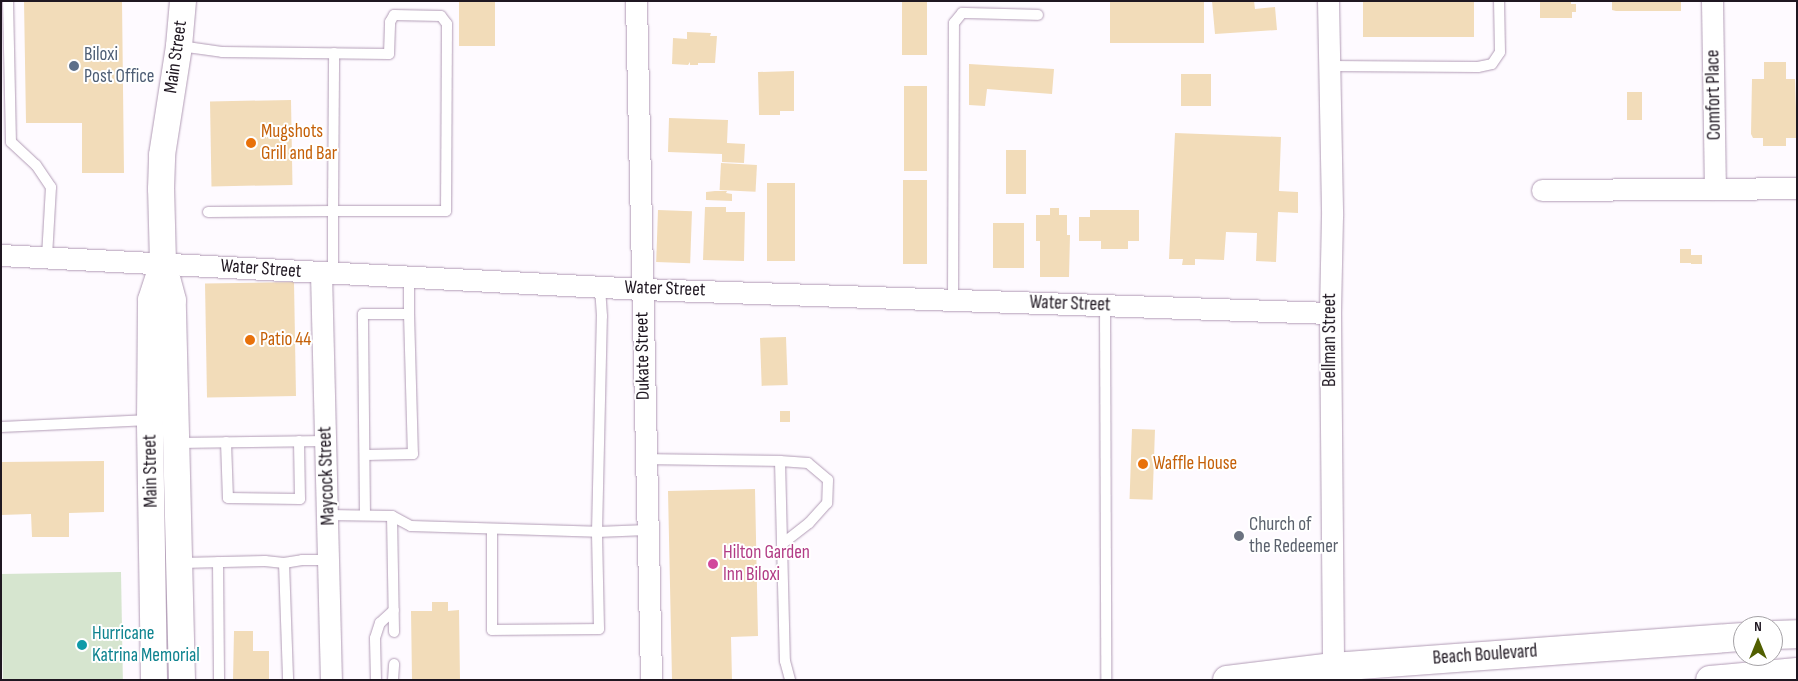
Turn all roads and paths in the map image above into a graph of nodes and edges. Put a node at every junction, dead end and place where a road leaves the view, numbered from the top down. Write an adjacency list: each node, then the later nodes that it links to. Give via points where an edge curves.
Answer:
1 (8, 1): 17 (lane, via 11,142 36,165 51,187)
2 (183, 1): 8 (street, Main Street)
3 (636, 1): 22 (street, Dukate Street)
4 (1328, 1): 10 (street, Bellman Street)
5 (1499, 1): 10 (lane, via 1500,52 1492,64 1478,67)
6 (1712, 1): 12 (street, Comfort Place)
7 (1038, 15): 23 (lane, via 962,14 954,23)
8 (179, 46): 9 (lane, via 222,52); 18 (street, Main Street, via 162,155)
9 (334, 53): 14 (lane); 14 (lane, via 389,54 390,22 394,15 440,16 447,24 446,211)
10 (1329, 66): 25 (street, Bellman Street)
11 (1797, 188): 12 (street)
12 (1715, 189): 13 (street)
13 (1542, 190)
14 (333, 211): 15 (lane); 19 (lane)
15 (208, 212)
16 (1, 254): 17 (street, Water Street)
17 (47, 257): 18 (street, Water Street)
18 (163, 263): 19 (street, Water Street); 27 (street, Main Street, via 151,300); 32 (street, Main Street, via 173,300)
19 (327, 273): 20 (street, Water Street); 30 (street, Maycock Street)
20 (410, 277): 21 (street, Water Street); 26 (lane)
21 (600, 286): 22 (street, Water Street); 41 (lane)
22 (642, 288): 23 (street, Water Street); 34 (street, Dukate Street)
23 (954, 299): 24 (street, Water Street)
24 (1105, 305): 25 (street, Water Street); 64 (lane)
25 (1330, 313): 54 (street, Bellman Street)
26 (409, 314): 33 (lane, via 363,314); 33 (lane, via 413,454)
27 (150, 420): 28 (lane); 45 (street, Main Street)
28 (1, 427)
29 (299, 441): 30 (lane); 31 (lane); 31 (lane, via 300,499 228,498)
30 (326, 441): 36 (street, Maycock Street)
31 (226, 442): 32 (lane)
32 (177, 444): 45 (street, Main Street)
33 (365, 455): 37 (lane)
34 (645, 459): 35 (lane); 40 (street, Dukate Street)
35 (780, 461): 42 (lane); 42 (lane, via 808,464 828,480 827,503 809,523)
36 (328, 514): 37 (lane); 43 (street, Maycock Street)
37 (365, 514): 38 (lane)
38 (392, 516): 39 (lane, via 411,526); 47 (lane)
39 (492, 529): 41 (lane); 41 (lane, via 492,630 599,629)
40 (647, 530): 41 (lane); 62 (street, Dukate Street)
41 (597, 532)
42 (782, 544): 63 (lane, via 785,661)
43 (329, 560): 46 (lane); 59 (street, Maycock Street)
44 (218, 562): 45 (lane); 46 (lane); 57 (lane)
45 (166, 563): 55 (street, Main Street); 56 (street, Main Street)
46 (284, 563): 58 (lane)
47 (394, 610): 48 (lane); 60 (lane, via 380,623 375,638)
48 (394, 632)
49 (1797, 634): 50 (main road)
50 (1783, 635)
51 (1733, 638): 54 (main road, Beach Boulevard)
52 (394, 664): 61 (lane)
53 (1797, 672): 66 (main road)
54 (1333, 673): 65 (main road, Beach Boulevard)
55 (154, 680)
56 (182, 680)
57 (220, 680)
58 (288, 680)
59 (331, 680)
60 (376, 680)
61 (393, 680)
62 (651, 680)
63 (790, 680)
64 (1106, 680)
65 (1227, 680)
66 (1710, 680)

